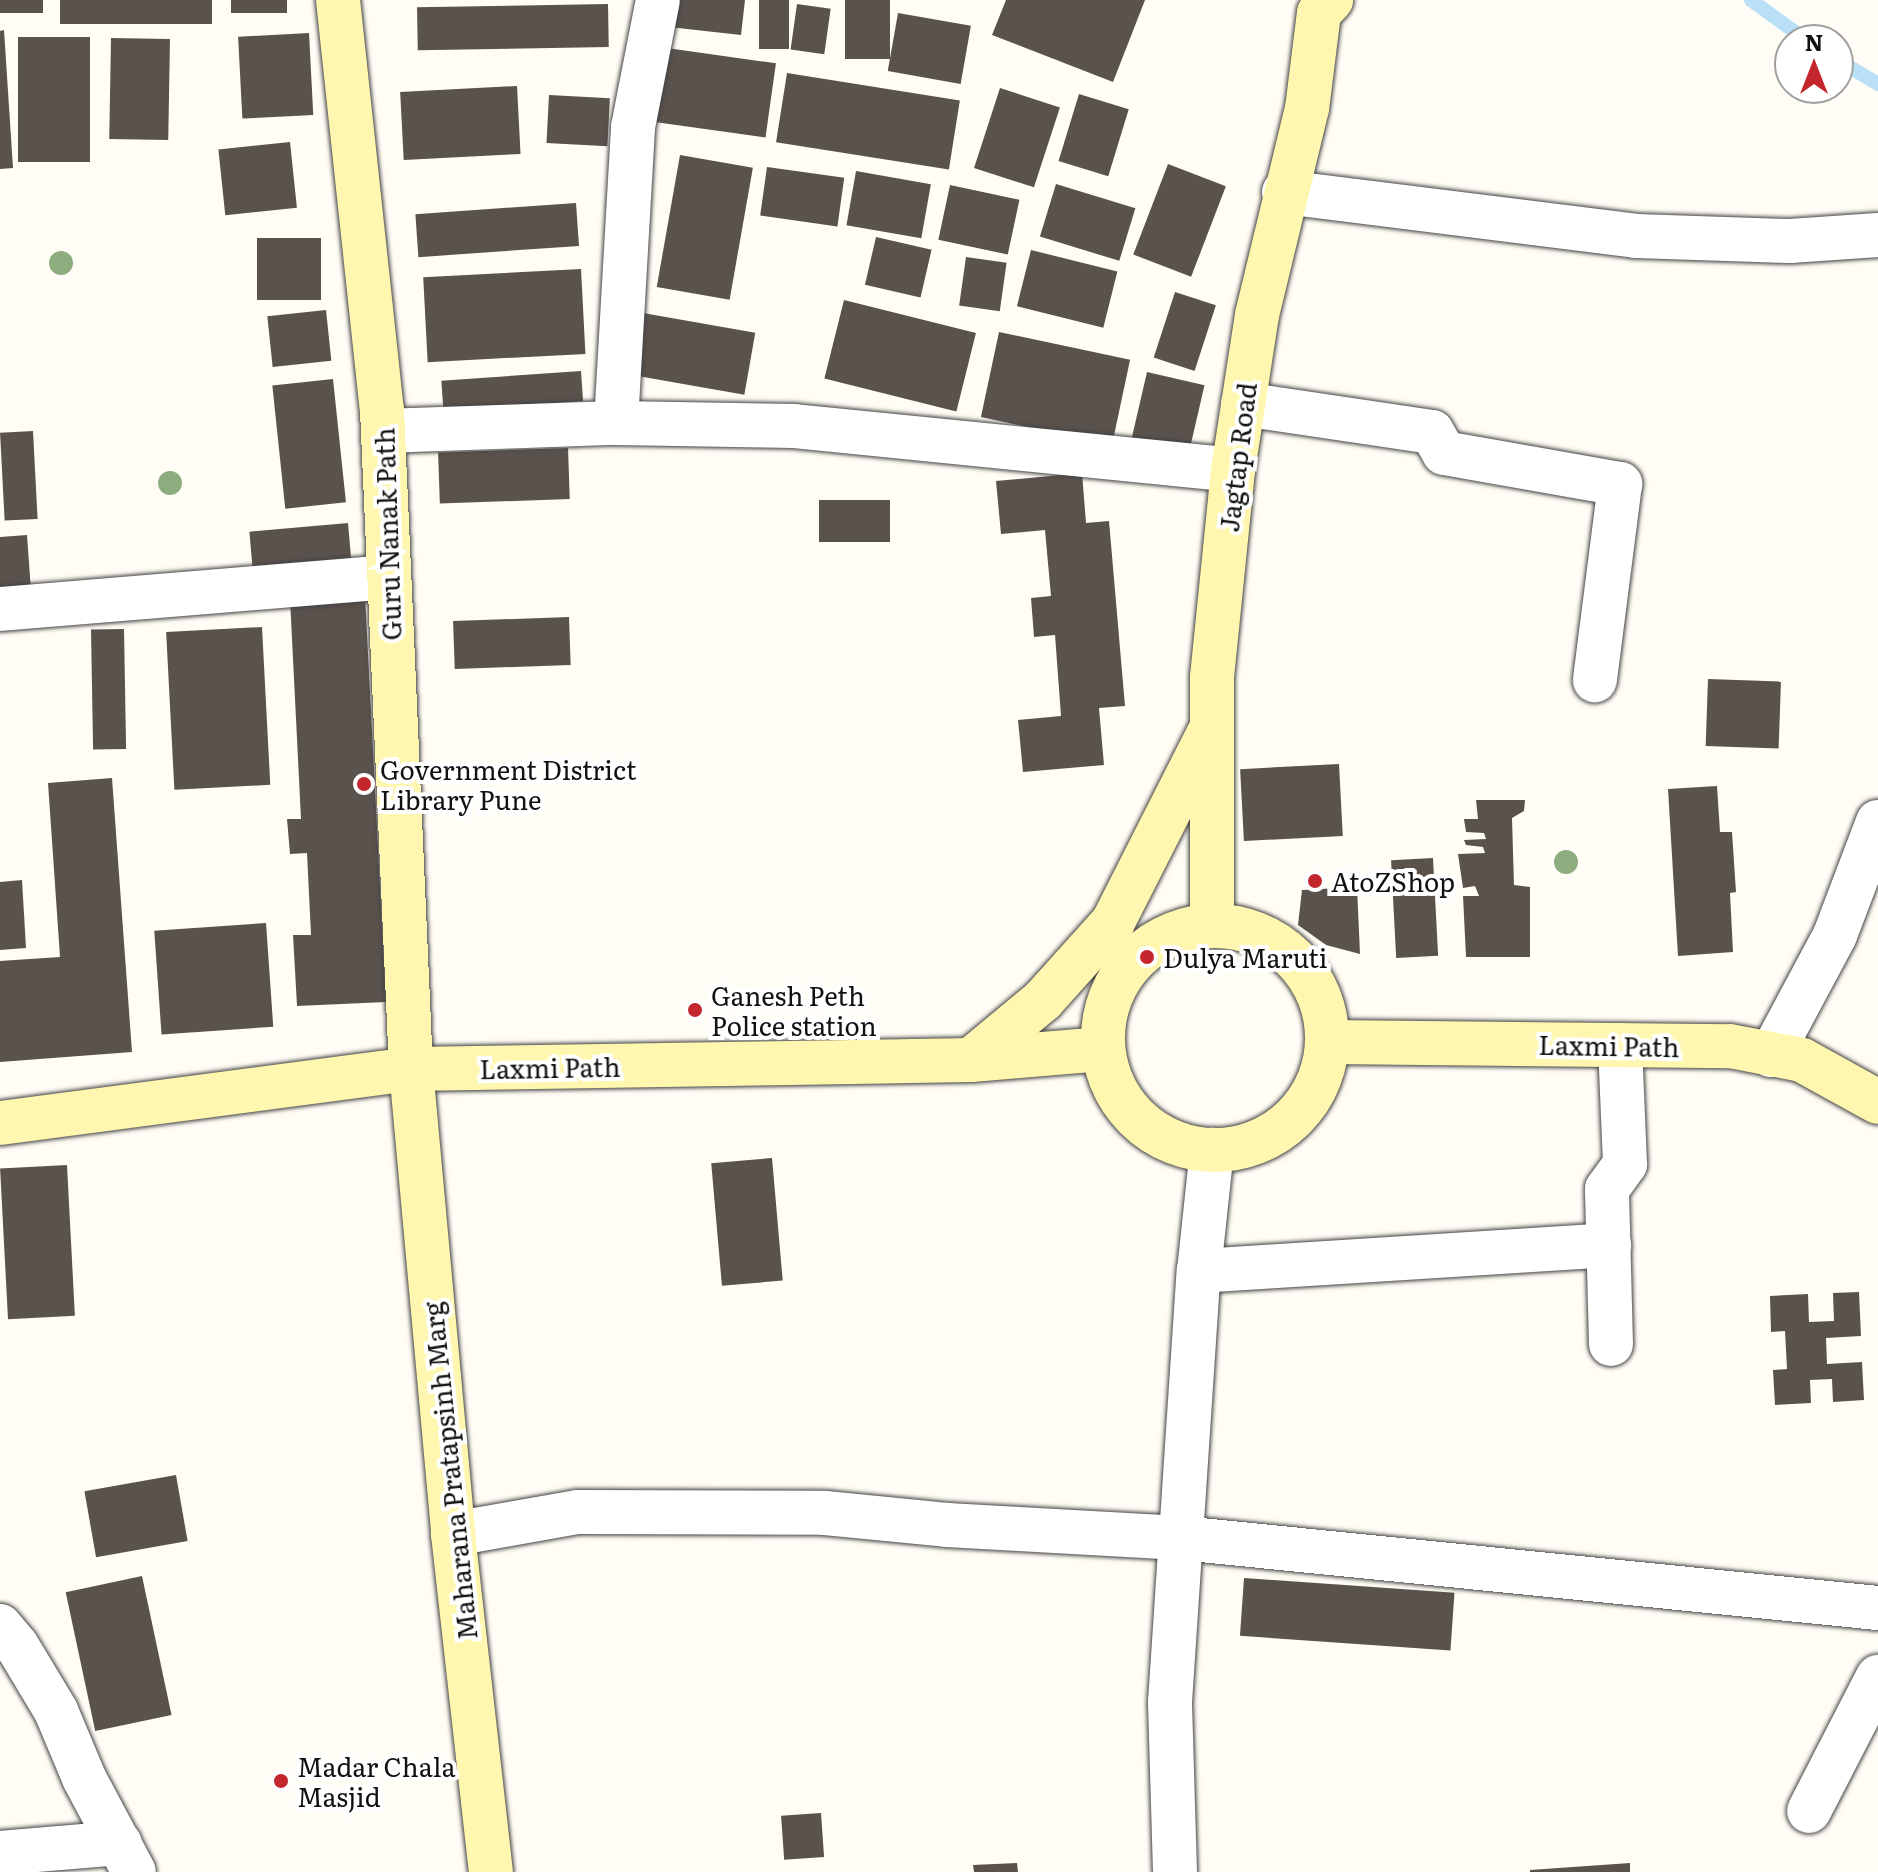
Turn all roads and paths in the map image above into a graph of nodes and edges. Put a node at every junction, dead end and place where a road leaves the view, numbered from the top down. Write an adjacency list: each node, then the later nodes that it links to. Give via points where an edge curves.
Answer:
1 (338, 0): 8 (street, Guru Nanak Path)
2 (658, 0): 7 (street, via 633,127)
3 (1331, 0): 4 (street, Jagtap Road, via 1319,13 1307,109)
4 (1284, 192): 5 (street, via 1636,236 1790,241); 6 (street, Jagtap Road)
5 (1878, 235)
6 (1243, 404): 9 (street, Jagtap Road); 12 (street, via 1432,432 1444,453 1620,484)
7 (616, 423): 8 (street); 9 (street, via 794,426)
8 (383, 431): 10 (street, Guru Nanak Path)
9 (1233, 470): 13 (street, Jagtap Road, via 1212,677)
10 (389, 577): 11 (street); 21 (street, Guru Nanak Path)
11 (0, 609)
12 (1595, 680)
13 (1212, 727): 15 (street, Jagtap Road); 20 (street, via 1113,922 1043,1000)
14 (1878, 822): 19 (street, via 1835,935)
15 (1212, 926): 16 (street, via 1271,941 1295,959 1325,1012); 18 (street, via 1176,933 1144,951 1119,978 1105,1013)
16 (1328, 1042): 17 (street, Laxmi Path); 24 (street, via 1311,1097 1292,1120 1255,1142)
17 (1620, 1045): 19 (street, Laxmi Path, via 1730,1046); 25 (street, via 1625,1164 1607,1189)
18 (1103, 1049): 20 (street, Laxmi Path); 24 (street, via 1110,1081 1151,1131 1181,1145)
19 (1771, 1055): 22 (street, Laxmi Path, via 1802,1060)
20 (971, 1060): 21 (street, Laxmi Path)
21 (411, 1069): 23 (street, Laxmi Path); 28 (street, Maharana Pratapsinh Marg)
22 (1878, 1102)
23 (0, 1123)
24 (1212, 1150): 26 (street)
25 (1609, 1245): 26 (street); 27 (street)
26 (1199, 1271): 29 (street)
27 (1611, 1344)
28 (453, 1534): 29 (street, via 578,1512 667,1511 825,1513); 36 (street, Maharana Pratapsinh Marg)
29 (1181, 1538): 30 (street); 37 (street, via 1170,1702)
30 (1878, 1608)
31 (0, 1626): 35 (street, via 56,1711 84,1778)
32 (1878, 1677): 33 (street)
33 (1809, 1811)
34 (0, 1853): 35 (street)
35 (127, 1857)
36 (491, 1872)
37 (1175, 1872)

